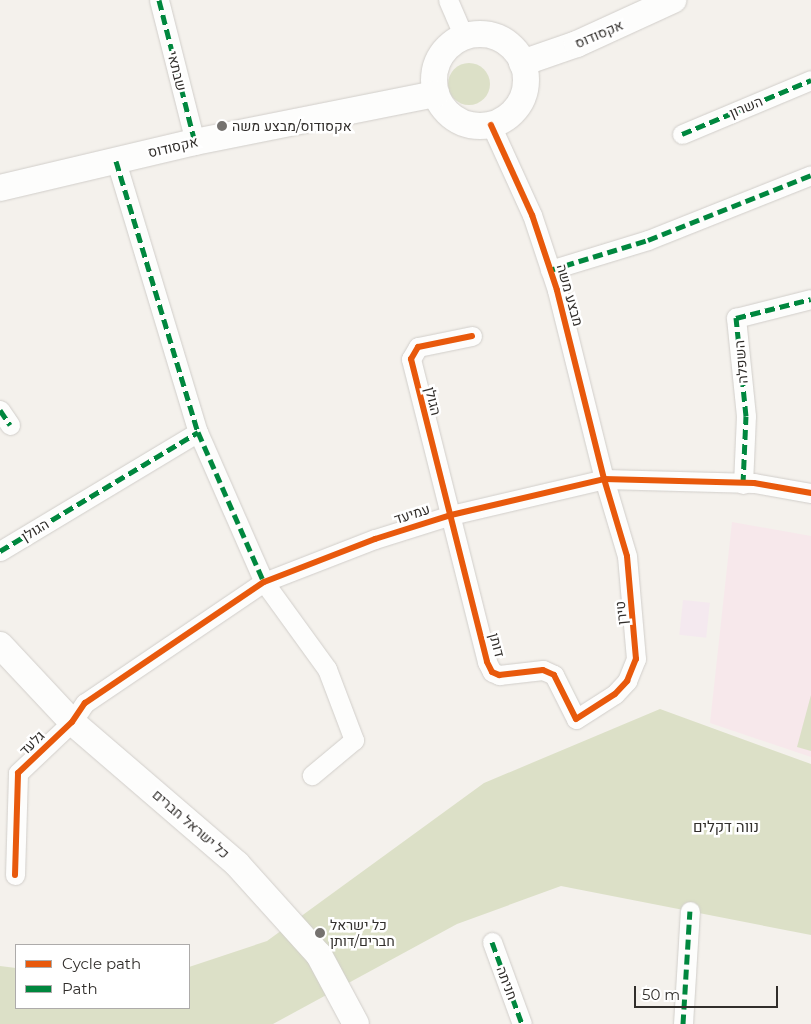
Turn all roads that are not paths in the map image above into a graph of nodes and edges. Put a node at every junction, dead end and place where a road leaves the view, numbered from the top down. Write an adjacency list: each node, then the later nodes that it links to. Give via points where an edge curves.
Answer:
1 (159, 0): 10 (street, שבתאי)
2 (448, 0): 4 (street)
3 (673, 0): 5 (street, אקסודוס, via 577,44)
4 (464, 37): 5 (street, via 475,34 498,38 509,44); 7 (street, via 451,44 438,60 434,81)
5 (522, 63): 8 (street, via 526,76 521,102 513,112)
6 (811, 80): 9 (street, השרון)
7 (436, 94): 8 (street, via 451,117 463,124); 10 (street, אקסודוס)
8 (491, 125): 14 (street, מבצע משה, via 532,215)
9 (682, 134)
10 (195, 142): 11 (street, אקסודוס)
11 (116, 161): 13 (street, אקסודוס); 17 (street)
12 (811, 176): 14 (street, via 648,240)
13 (0, 188)
14 (550, 270): 18 (street, מבצע משה)
15 (811, 300): 19 (street, השפלה, via 736,318 746,416)
16 (472, 336): 21 (street, הגולן, via 418,347 411,359)
17 (198, 432): 22 (street, הגולן); 23 (street)
18 (604, 479): 19 (street, עמיעד); 21 (street, עמיעד); 25 (street, טירן, via 627,556 636,659 627,680 615,694)
19 (743, 484): 20 (street, עמיעד)
20 (811, 493)
21 (451, 515): 23 (street, עמיעד, via 375,539); 25 (street, דותן, via 492,672 507,676 543,670 554,676)
22 (0, 551)
23 (264, 582): 26 (street, עמיעד, via 85,703); 27 (street, via 327,669 354,740)
24 (0, 645): 26 (street, כל ישראל חברים)
25 (576, 719)
26 (72, 722): 28 (street, גלעד, via 18,774); 31 (street, כל ישראל חברים, via 237,864 319,955)
27 (312, 775)
28 (15, 875)
29 (690, 911): 33 (street)
30 (492, 942): 32 (street, חניתה)
31 (356, 1024)
32 (522, 1024)
33 (683, 1024)

